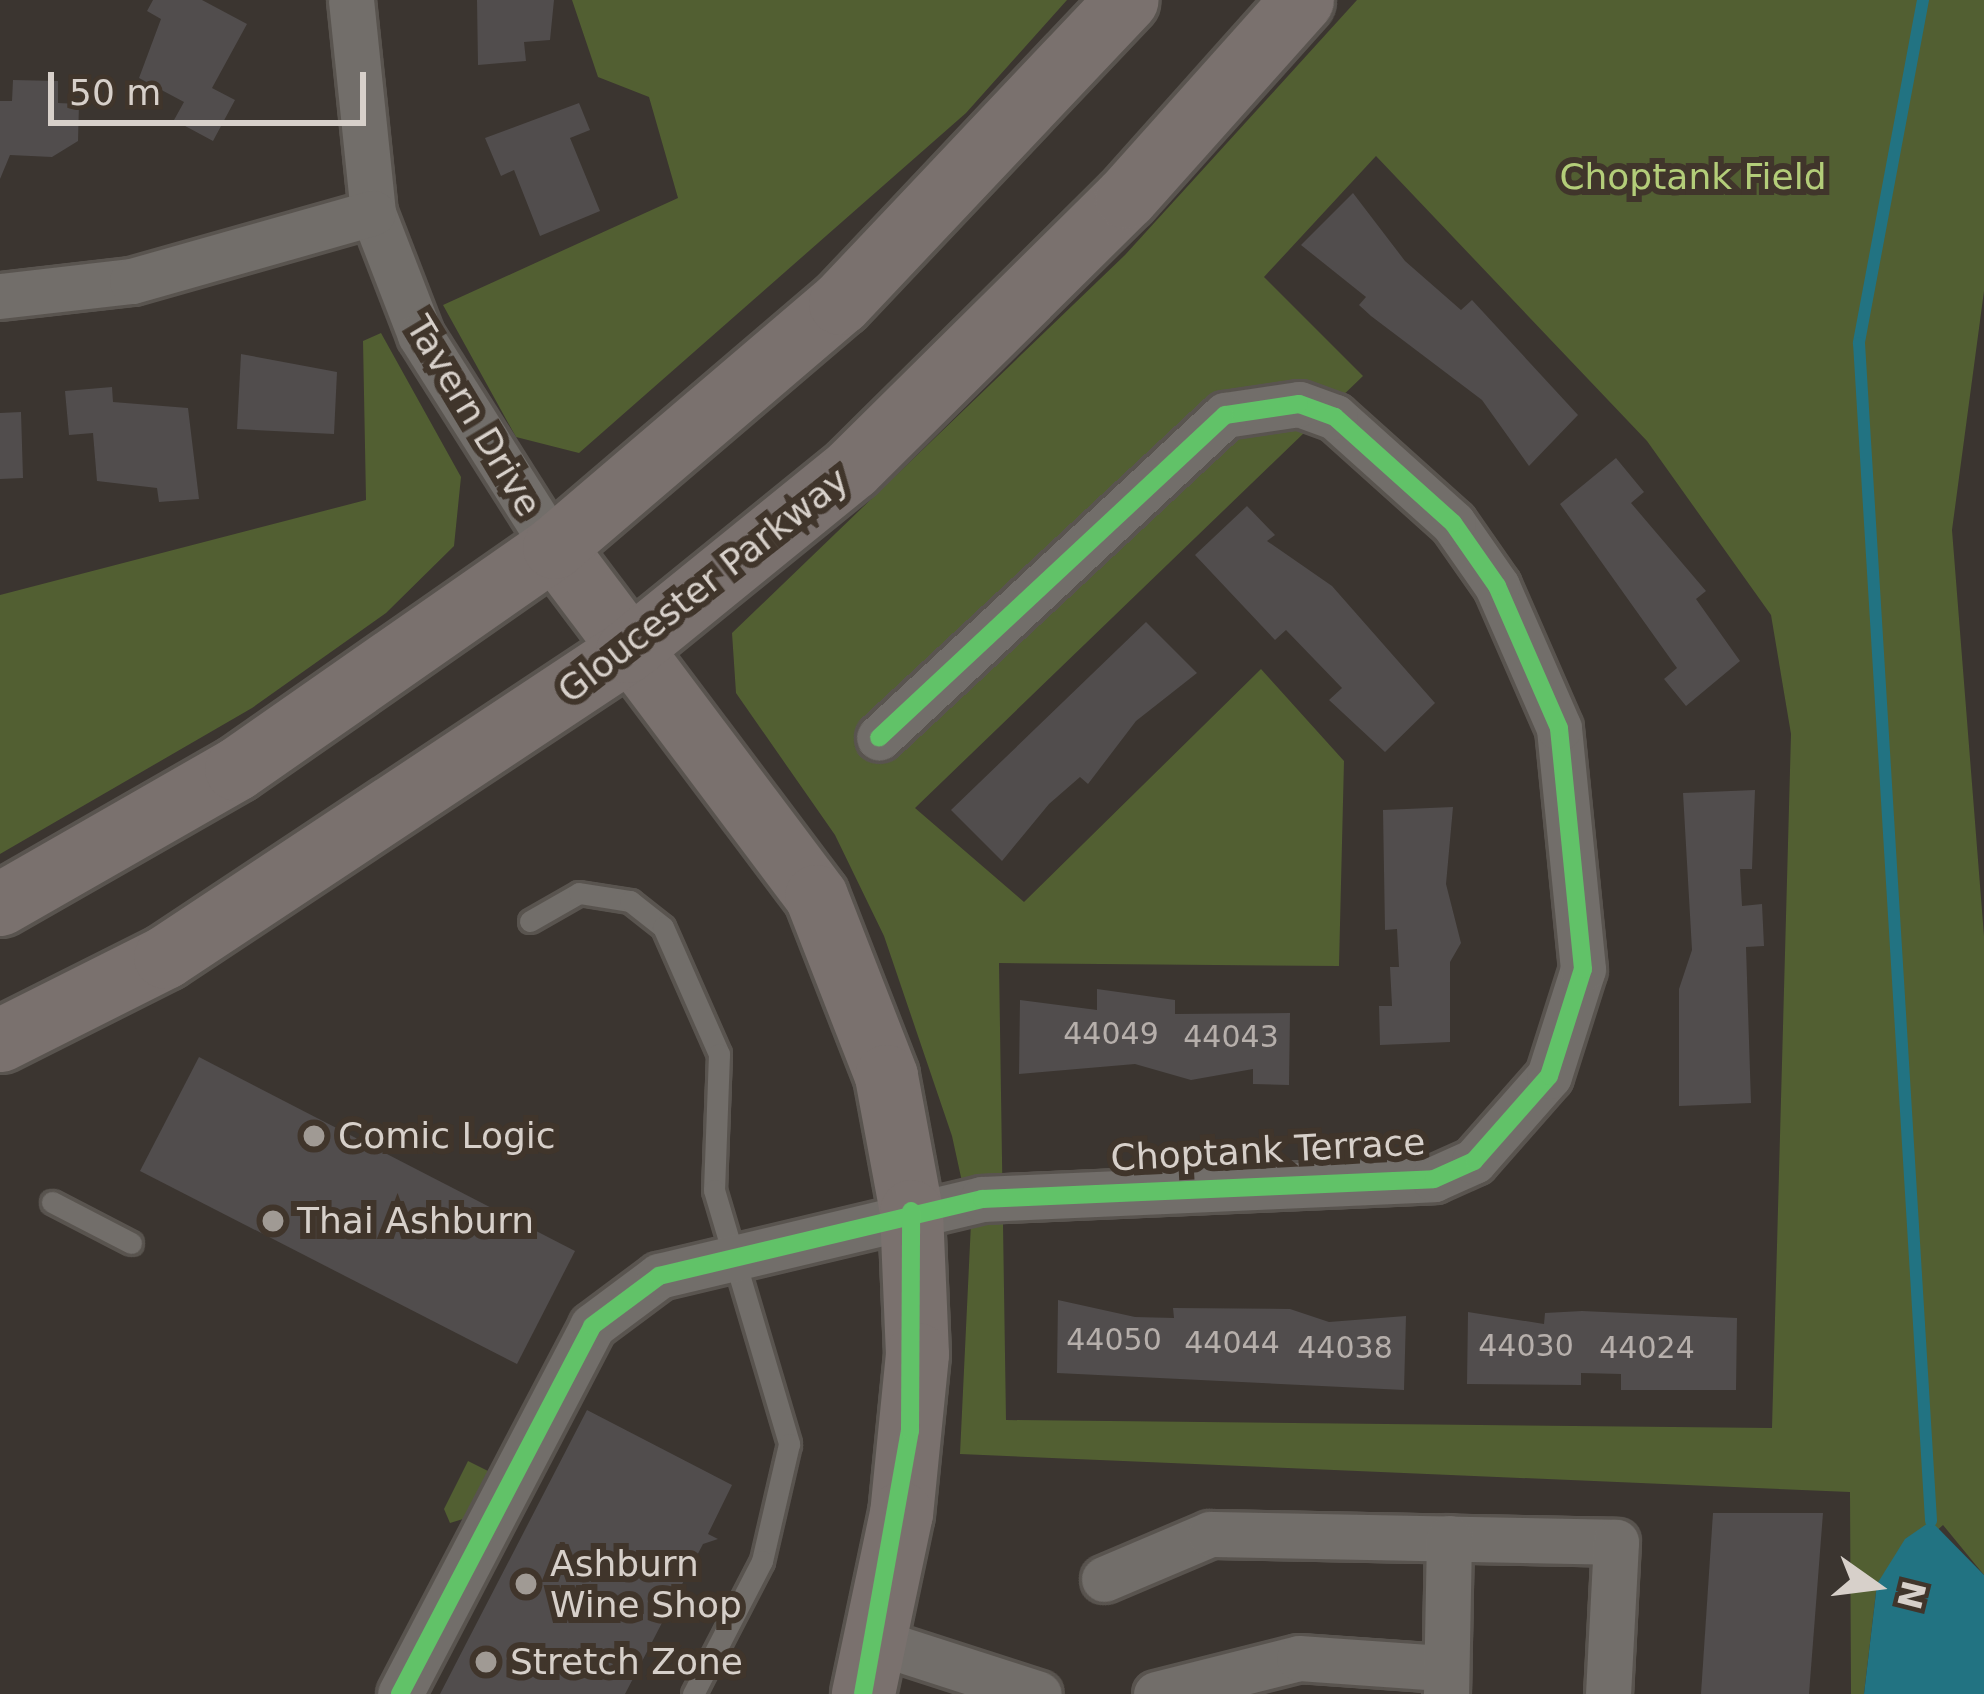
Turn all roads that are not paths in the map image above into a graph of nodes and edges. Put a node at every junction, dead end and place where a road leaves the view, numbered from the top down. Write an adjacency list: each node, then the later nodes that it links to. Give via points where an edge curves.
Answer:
1 (351, 0): 4 (street, Tavern Drive)
2 (1127, 0): 6 (main road, via 840,303)
3 (1301, 0): 7 (main road, Gloucester Parkway, via 1126,196 868,453)
4 (373, 213): 5 (street, via 132,281); 6 (street, Tavern Drive, via 420,335)
5 (0, 296)
6 (554, 547): 7 (main road); 9 (main road, via 236,769)
7 (627, 651): 11 (main road, Gloucester Parkway, via 165,957); 13 (main road, via 816,896 886,1076)
8 (879, 738): 13 (street, Choptank Terrace, via 1209,427 1261,404 1299,404 1370,441 1497,586 1558,728 1584,930 1576,1006 1550,1076 1474,1162 1434,1179 1099,1191)
9 (0, 904)
10 (530, 921): 15 (lane, via 596,891 663,927 719,1054 710,1162)
11 (0, 1040)
12 (52, 1202): 14 (lane)
13 (910, 1211): 15 (street, Choptank Terrace); 18 (main road, via 917,1354)
14 (131, 1243)
15 (740, 1252): 20 (street, Choptank Terrace, via 659,1276 592,1326); 21 (lane, via 789,1444 783,1504)
16 (1449, 1538): 17 (street, via 1210,1534); 19 (street); 24 (street, via 1616,1542)
17 (1104, 1579)
18 (869, 1668): 22 (street)
19 (1444, 1681): 23 (street, via 1299,1658)
20 (400, 1694)
21 (693, 1694)
22 (1040, 1694)
23 (1156, 1694)
24 (1608, 1694)

